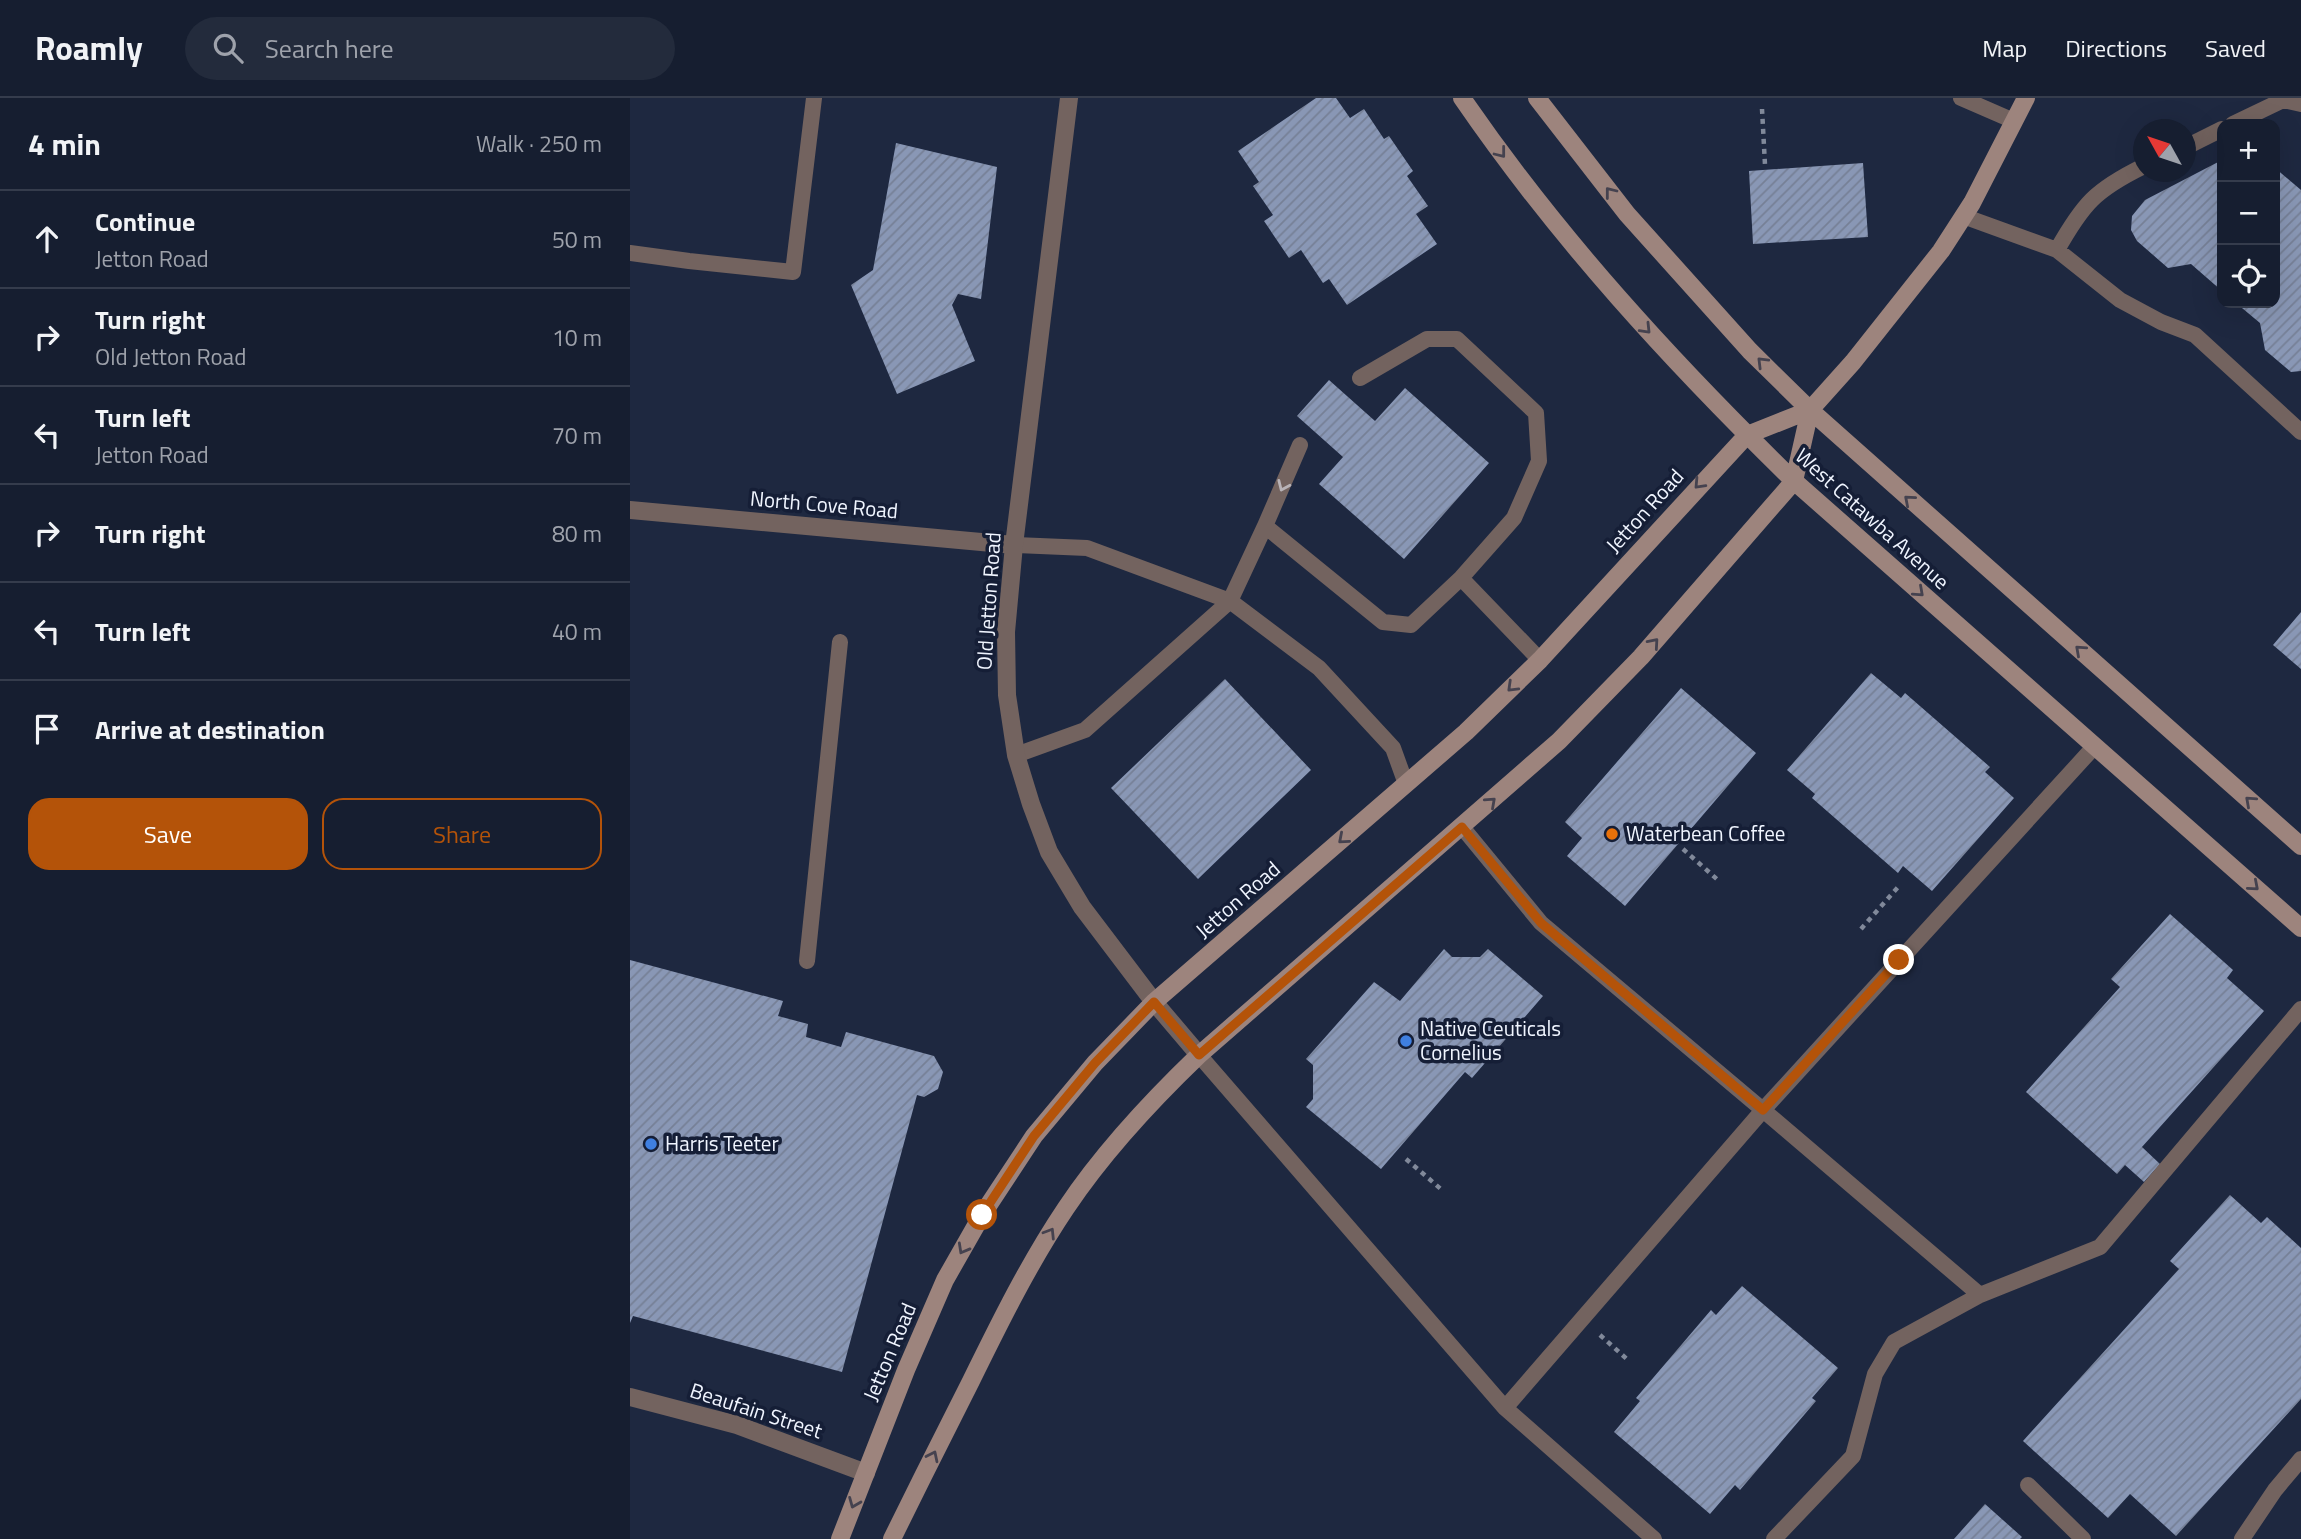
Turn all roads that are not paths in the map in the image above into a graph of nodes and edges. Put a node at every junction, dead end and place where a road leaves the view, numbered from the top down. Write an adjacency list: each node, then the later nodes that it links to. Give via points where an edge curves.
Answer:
1 (814, 98): 15 (lane, via 793,272)
2 (1069, 98): 24 (street, Old Jetton Road)
3 (1462, 98): 19 (street, West Catawba Avenue, one-way to 19, via 1490,140 1609,287)
4 (1537, 98): 17 (street, West Catawba Avenue, one-way to 4, via 1750,351 1627,214)
5 (1961, 98): 9 (lane)
6 (2026, 98): 9 (street, Jetton Road)
7 (2301, 104): 8 (lane, via 2283,100)
8 (2243, 119)
9 (2014, 121): 13 (street, Jetton Road)
10 (2217, 131): 11 (lane)
11 (2196, 141)
12 (2133, 172): 14 (lane, via 2098,192 2077,214)
13 (1963, 216): 14 (lane); 17 (street, Jetton Road, via 1941,251)
14 (2057, 250): 18 (lane, via 2120,300 2195,335)
15 (630, 253)
16 (1360, 377): 25 (lane, via 1427,339 1457,339 1536,413 1539,461 1514,518)
17 (1810, 410): 19 (street, Jetton Road); 21 (street, Jetton Road); 33 (street, West Catawba Avenue, one-way to 17)
18 (2301, 432)
19 (1746, 435): 21 (street, West Catawba Avenue); 28 (street, Jetton Road, one-way to 28)
20 (1300, 446): 23 (lane, one-way to 23)
21 (1794, 481): 29 (street, West Catawba Avenue, one-way to 29); 32 (street, Jetton Road, one-way to 21, via 1559,741 1642,657)
22 (630, 510): 24 (street, North Cove Road)
23 (1265, 526): 25 (lane, via 1383,622 1411,625); 26 (lane)
24 (1014, 545): 26 (lane, via 1087,548); 30 (street, Old Jetton Road, via 1006,632 1007,695)
25 (1461, 578): 28 (lane)
26 (1230, 601): 30 (lane, via 1085,730); 31 (lane, via 1319,668 1393,748)
27 (840, 642): 35 (lane)
28 (1540, 660): 31 (street, Jetton Road, one-way to 31)
29 (2094, 747): 34 (street, West Catawba Avenue, one-way to 34); 39 (lane)
30 (1016, 755): 36 (street, Old Jetton Road, via 1049,852 1082,908)
31 (1406, 784): 36 (street, Jetton Road, one-way to 36)
32 (1462, 827): 38 (street, Jetton Road); 39 (lane, via 1541,923)
33 (2301, 846)
34 (2301, 928)
35 (807, 961)
36 (1154, 1002): 38 (street, Old Jetton Road); 44 (street, Jetton Road, one-way to 44, via 1034,1136 982,1215 945,1280)
37 (2301, 1009): 40 (lane, via 2100,1247)
38 (1199, 1055): 42 (lane); 47 (street, Jetton Road, one-way to 38, via 1034,1258 1116,1141)
39 (1763, 1110): 40 (lane); 42 (lane)
40 (1980, 1295): 49 (lane, via 1894,1342 1875,1374 1853,1456)
41 (630, 1397): 44 (street, Beaufain Street, via 737,1425)
42 (1505, 1408): 48 (lane)
43 (2301, 1459): 51 (lane)
44 (866, 1474): 46 (street, Jetton Road, one-way to 46)
45 (2028, 1485): 50 (lane)
46 (840, 1539)
47 (892, 1539)
48 (1654, 1539)
49 (1774, 1539)
50 (2083, 1539)
51 (2242, 1539)

